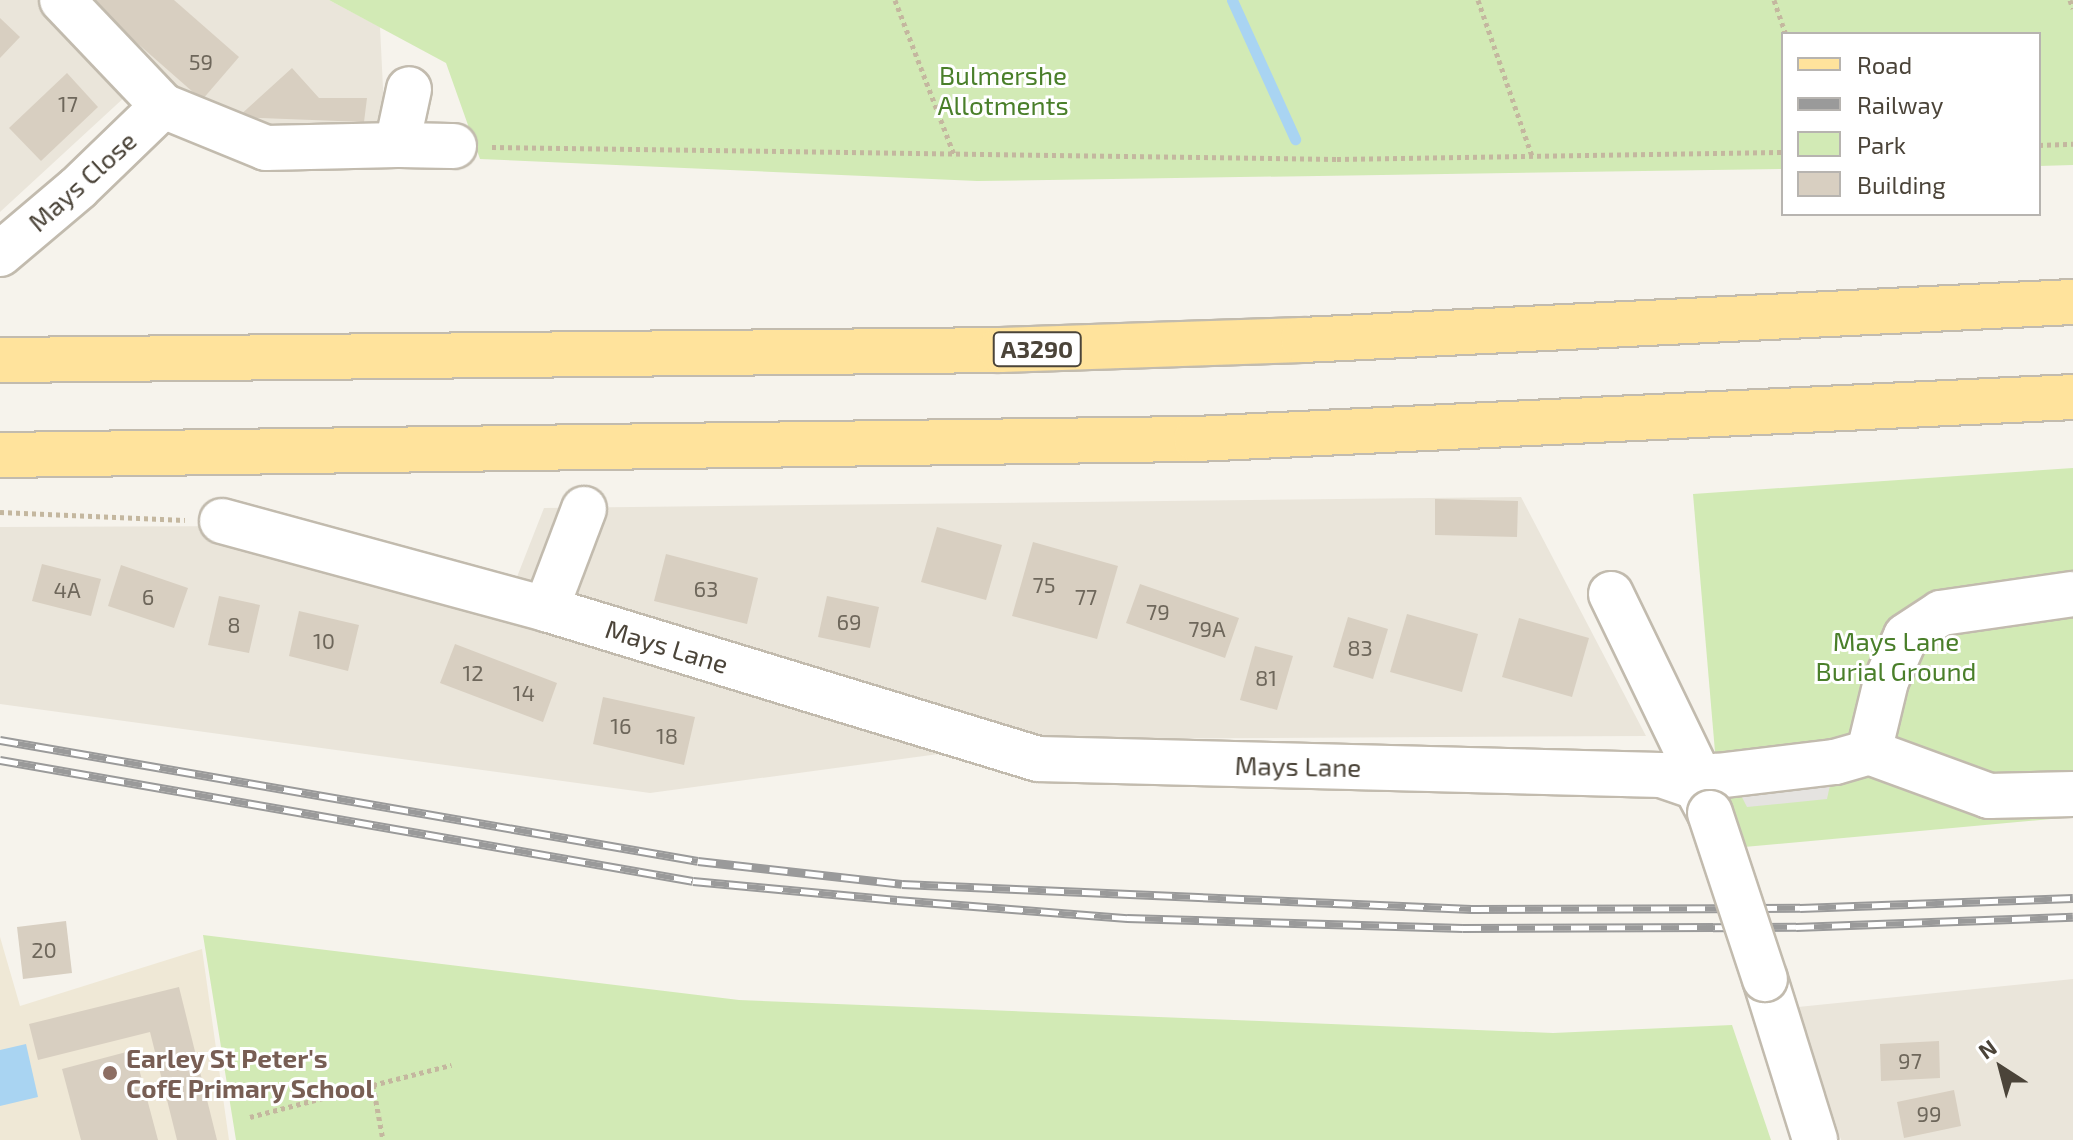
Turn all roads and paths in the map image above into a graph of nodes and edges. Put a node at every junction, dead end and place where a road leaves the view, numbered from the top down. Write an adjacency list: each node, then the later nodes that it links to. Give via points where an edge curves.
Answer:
1 (62, 0): 9 (street)
2 (895, 0): 16 (path)
3 (1478, 0): 15 (path)
4 (1774, 0): 7 (path)
5 (2070, 0): 6 (path)
6 (2073, 9)
7 (1785, 32)
8 (409, 89): 11 (street)
9 (163, 106): 11 (street, via 266,148); 17 (street, Mays Close)
10 (2073, 144): 12 (path)
11 (397, 145): 13 (street)
12 (2041, 145)
13 (454, 146): 16 (path)
14 (1781, 152): 15 (path)
15 (1532, 156): 16 (path)
16 (955, 157)
17 (0, 254)
18 (2073, 302): 19 (main road, A3290, via 1318,340 1016,349)
19 (0, 360)
20 (2073, 397): 21 (main road, via 1196,439)
21 (0, 455)
22 (584, 509): 27 (street)
23 (0, 512): 24 (path)
24 (222, 521): 27 (street, Mays Lane)
25 (1611, 594): 29 (street)
26 (2073, 594): 28 (street, via 1941,613 1906,636 1886,681)
27 (546, 609): 29 (street, Mays Lane, via 1038,759 1661,775)
28 (1869, 752): 29 (street); 30 (street, via 1989,796)
29 (1702, 793): 35 (street, bridge)
30 (2073, 794)
31 (451, 1065): 32 (path)
32 (373, 1085): 33 (path); 34 (path)
33 (250, 1117)
34 (383, 1140)
35 (1815, 1140)

